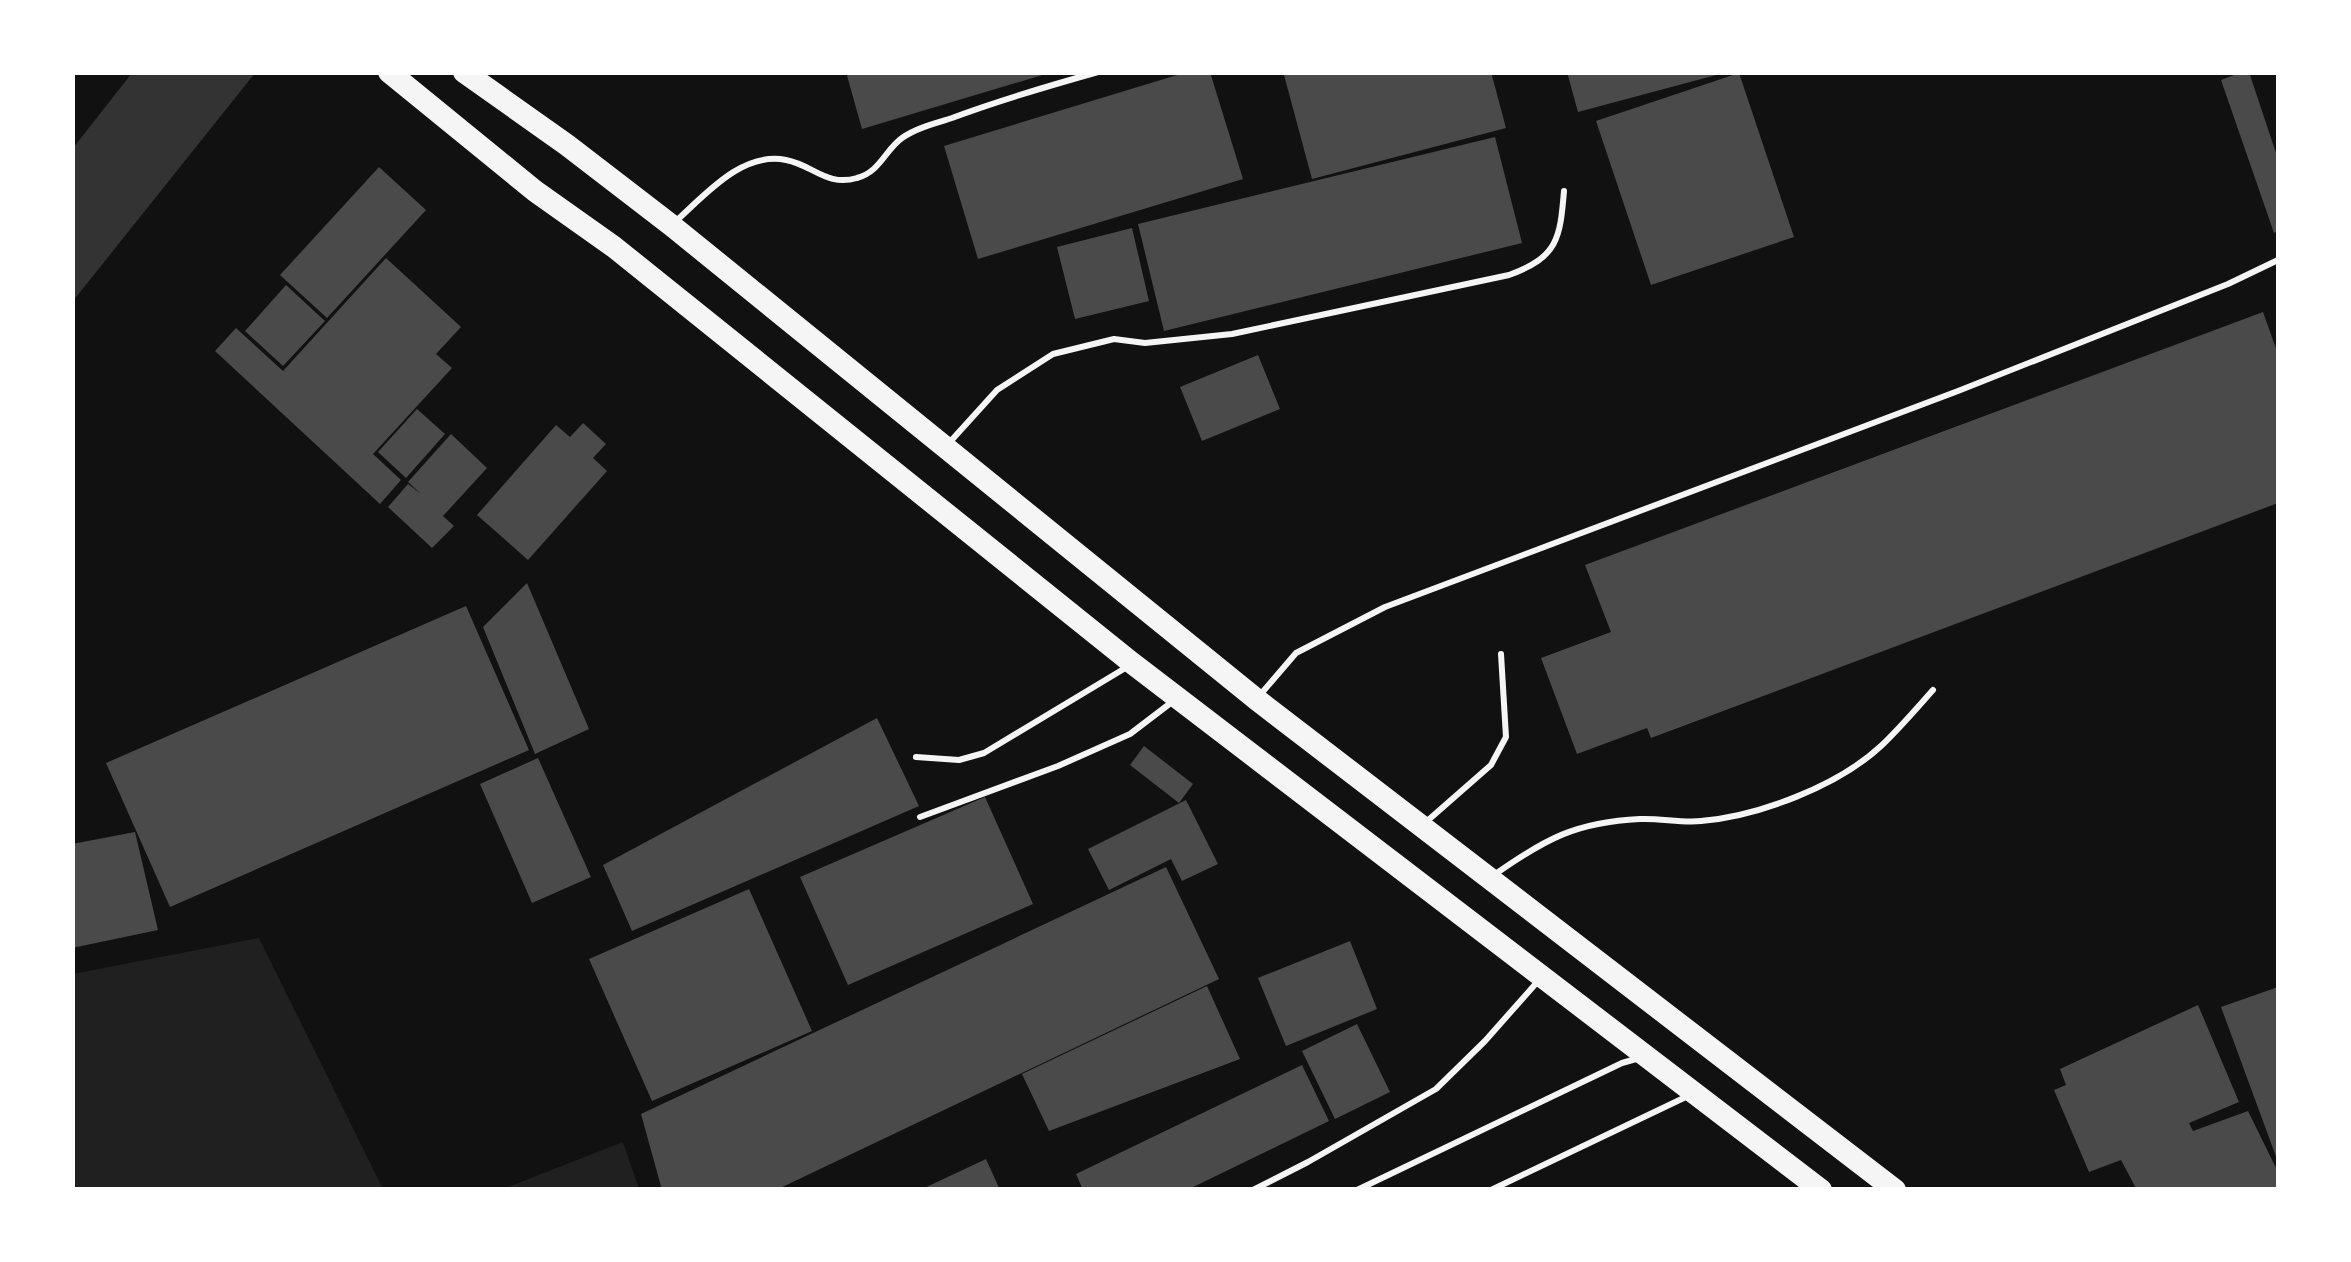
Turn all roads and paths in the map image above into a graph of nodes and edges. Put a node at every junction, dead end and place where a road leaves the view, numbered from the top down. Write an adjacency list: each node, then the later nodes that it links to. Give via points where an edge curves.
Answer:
1 (389, 72): 9 (highway)
2 (464, 72): 5 (highway)
3 (1098, 72): 5 (lane, via 929,126 901,139 881,165 860,178 831,181 786,160 752,162)
4 (1564, 191): 7 (lane, via 1560,235 1545,258 1526,269 1232,334 1145,343 1114,339 1053,354 996,390)
5 (671, 225): 7 (highway)
6 (2278, 260): 12 (lane, via 1958,391 1385,607 1296,652)
7 (945, 447): 12 (highway)
8 (1501, 654): 15 (lane, via 1506,737 1491,765)
9 (1132, 663): 11 (highway); 13 (lane, via 984,753 960,760)
10 (1933, 690): 16 (lane, via 1880,748 1831,782 1753,811 1700,821 1640,819 1570,829)
11 (1177, 698): 14 (lane, via 1130,734); 17 (highway)
12 (1256, 699): 15 (highway)
13 (916, 757)
14 (920, 817)
15 (1421, 826): 16 (highway)
16 (1489, 879): 24 (highway)
17 (1542, 977): 18 (highway); 20 (lane, via 1436,1089)
18 (1646, 1056): 19 (highway); 21 (lane)
19 (1696, 1093): 22 (lane); 23 (highway)
20 (1254, 1190)
21 (1357, 1190)
22 (1491, 1190)
23 (1821, 1190)
24 (1894, 1190)

